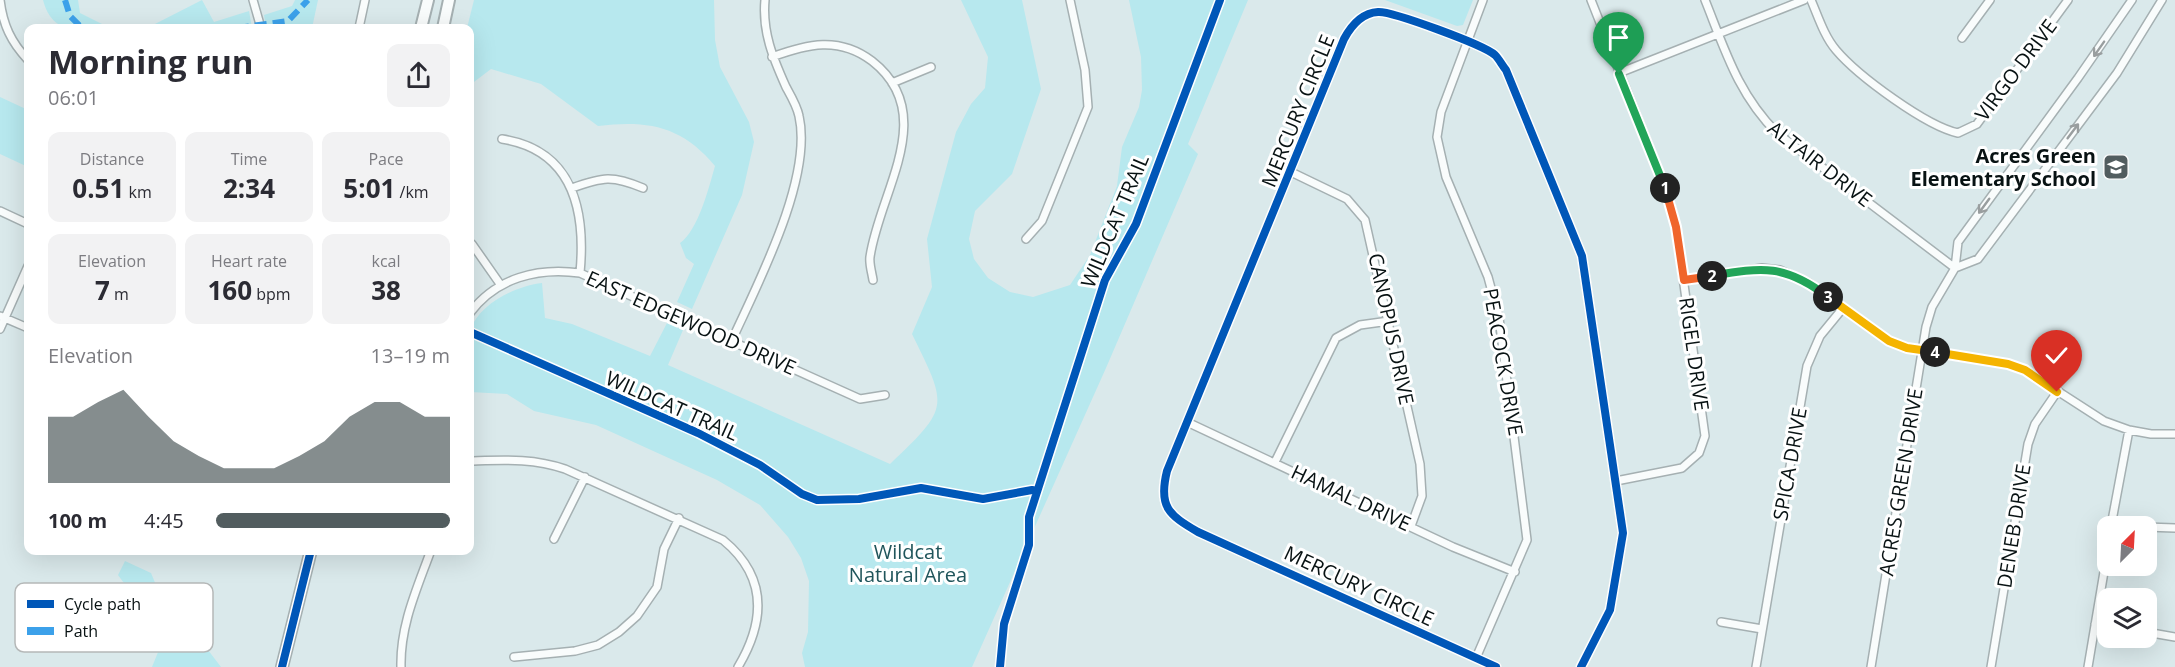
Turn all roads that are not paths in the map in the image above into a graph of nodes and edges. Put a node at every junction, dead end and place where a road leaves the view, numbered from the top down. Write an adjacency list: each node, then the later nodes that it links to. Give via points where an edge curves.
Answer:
1 (0, 0): 24 (street, via 6,28)
2 (253, 0): 17 (street)
3 (365, 0): 18 (street)
4 (428, 0): 19 (main road)
5 (449, 0): 20 (main road)
6 (765, 0): 25 (street, via 765,33)
7 (1070, 0): 35 (street, via 1085,70 1088,107 1042,221)
8 (1483, 0): 23 (street, PEACOCK DRIVE)
9 (1591, 0): 27 (street, RIGEL DRIVE)
10 (1705, 0): 21 (street, ALTAIR DRIVE)
11 (1804, 0): 21 (street)
12 (1811, 0): 14 (street, VIRGO DRIVE, via 1835,49 1853,67 1932,124 1958,133 1977,124)
13 (1990, 0): 22 (street)
14 (2068, 0)
15 (2132, 0): 37 (street, ACRES GREEN DRIVE, one-way to 37, via 1958,242)
16 (2162, 0): 37 (street, one-way to 16, via 1978,259 2117,73)
17 (260, 24)
18 (360, 24)
19 (422, 24)
20 (443, 24)
21 (1719, 35): 27 (street); 37 (street, ALTAIR DRIVE, via 1742,90 1777,133)
22 (1962, 38)
23 (1466, 41): 30 (street, MERCURY CIRCLE, via 1389,13 1377,12 1358,20 1344,39); 59 (street, MERCURY CIRCLE, via 1494,54 1506,69 1582,256); 68 (street, PEACOCK DRIVE, via 1441,112 1437,137 1446,177 1488,277 1499,318 1527,525 1527,540)
24 (24, 55)
25 (772, 57): 28 (street, via 803,45 845,48 862,54); 49 (street, via 798,112 803,146 778,235)
26 (931, 67): 28 (street)
27 (1619, 74): 41 (street, RIGEL DRIVE, via 1668,195)
28 (892, 83): 40 (street, via 906,125 870,258)
29 (502, 139): 31 (street, via 524,142 545,155)
30 (1291, 172): 46 (street, CANOPUS DRIVE, via 1347,198 1365,220); 53 (street, MERCURY CIRCLE)
31 (572, 188): 32 (street, via 604,177 619,178); 38 (street, via 582,228)
32 (643, 188)
33 (0, 211): 34 (street)
34 (24, 222)
35 (1026, 238)
36 (474, 247): 42 (street)
37 (1955, 268): 50 (street, ACRES GREEN DRIVE, via 1932,307)
38 (580, 273): 42 (street, EAST EDGEWOOD DRIVE, via 544,272); 49 (street, EAST EDGEWOOD DRIVE)
39 (24, 274): 45 (street)
40 (873, 280)
41 (1684, 280): 43 (street, via 1762,268 1780,270 1809,283); 59 (street, RIGEL DRIVE, via 1705,436 1699,453 1682,468)
42 (500, 284): 44 (street, EAST EDGEWOOD DRIVE)
43 (1843, 308): 50 (street, via 1889,341); 72 (street, SPICA DRIVE, via 1821,336 1807,366)
44 (474, 309)
45 (3, 317): 47 (street); 48 (street)
46 (1389, 321): 57 (street, via 1360,325 1336,338); 62 (street, CANOPUS DRIVE, via 1422,481 1418,510)
47 (24, 326)
48 (0, 329)
49 (732, 340): 52 (street, EAST EDGEWOOD DRIVE, via 860,399)
50 (1922, 350): 51 (street, via 2008,364 2025,370); 83 (street, ACRES GREEN DRIVE)
51 (2057, 392): 54 (street, via 2104,421); 84 (street, DENEB DRIVE, via 2035,424 2028,444)
52 (885, 395)
53 (1187, 422): 57 (street, HAMAL DRIVE); 76 (street, MERCURY CIRCLE, via 1163,486 1163,501 1174,518)
54 (2129, 430): 55 (street); 60 (street)
55 (2175, 434)
56 (474, 461): 58 (street, via 542,461)
57 (1275, 462): 62 (street, HAMAL DRIVE)
58 (585, 477): 61 (street); 65 (street)
59 (1616, 481): 81 (street, MERCURY CIRCLE, via 1623,533 1610,610)
60 (2113, 516)
61 (679, 518): 75 (street, via 664,549 657,587 637,616 619,632 598,645 575,651); 79 (street, via 738,552 756,585 759,603 754,630)
62 (1411, 526): 68 (street, HAMAL DRIVE)
63 (2157, 527): 64 (street)
64 (2175, 528)
65 (554, 539)
66 (310, 555): 77 (main road)
67 (429, 555): 78 (street, via 406,619 400,646)
68 (1515, 572): 76 (street, PEACOCK DRIVE)
69 (2103, 576): 71 (street)
70 (1721, 622): 72 (street)
71 (2095, 624): 85 (street)
72 (1762, 629): 82 (street, SPICA DRIVE)
73 (2157, 634): 74 (street)
74 (2175, 637)
75 (514, 657)
76 (1476, 658): 80 (street, MERCURY CIRCLE)
77 (282, 667)
78 (401, 667)
79 (738, 667)
80 (1496, 667)
81 (1581, 667)
82 (1756, 667)
83 (1871, 667)
84 (1991, 667)
85 (2088, 667)

